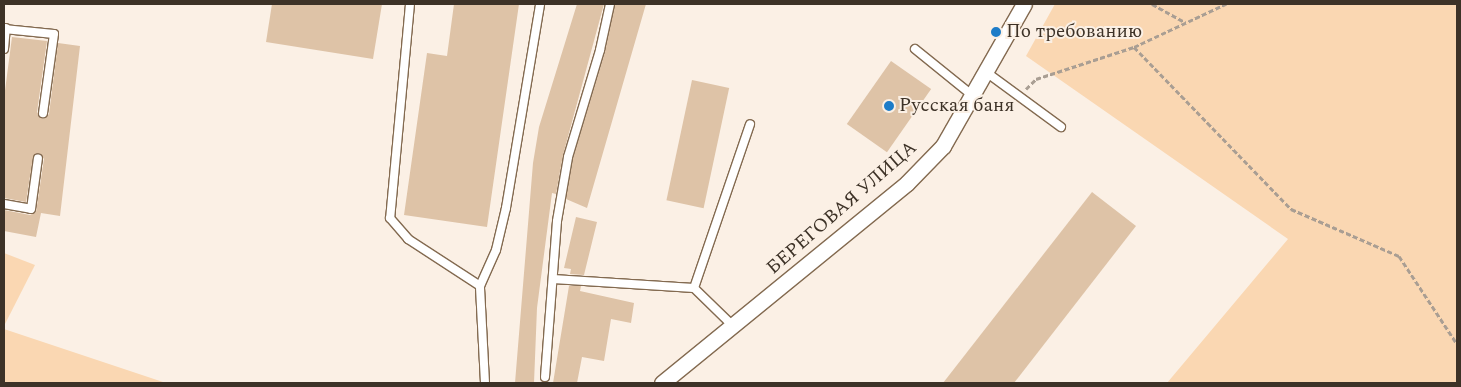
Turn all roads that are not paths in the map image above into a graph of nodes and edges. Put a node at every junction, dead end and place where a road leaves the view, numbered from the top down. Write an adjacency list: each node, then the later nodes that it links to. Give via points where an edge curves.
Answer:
1 (410, 4): 16 (lane, via 390,218 408,239)
2 (540, 4): 16 (lane, via 506,208 496,250)
3 (610, 4): 15 (lane, via 600,50 568,157)
4 (1024, 4): 8 (street, БЕРЕГОВАЯ УЛИЦА)
5 (5, 28): 6 (lane); 10 (lane, via 54,34)
6 (4, 48)
7 (914, 49): 9 (lane)
8 (986, 72): 9 (street, БЕРЕГОВАЯ УЛИЦА); 12 (lane)
9 (973, 96): 18 (street, БЕРЕГОВАЯ УЛИЦА, via 943,146 907,183)
10 (43, 113)
11 (750, 124): 17 (lane)
12 (1061, 127)
13 (38, 158): 14 (lane, via 31,209)
14 (4, 204)
15 (553, 279): 17 (lane); 19 (lane)
16 (480, 286): 20 (lane)
17 (694, 288): 18 (lane)
18 (733, 326): 21 (street, БЕРЕГОВАЯ УЛИЦА)
19 (545, 377)
20 (485, 383)
21 (662, 383)

